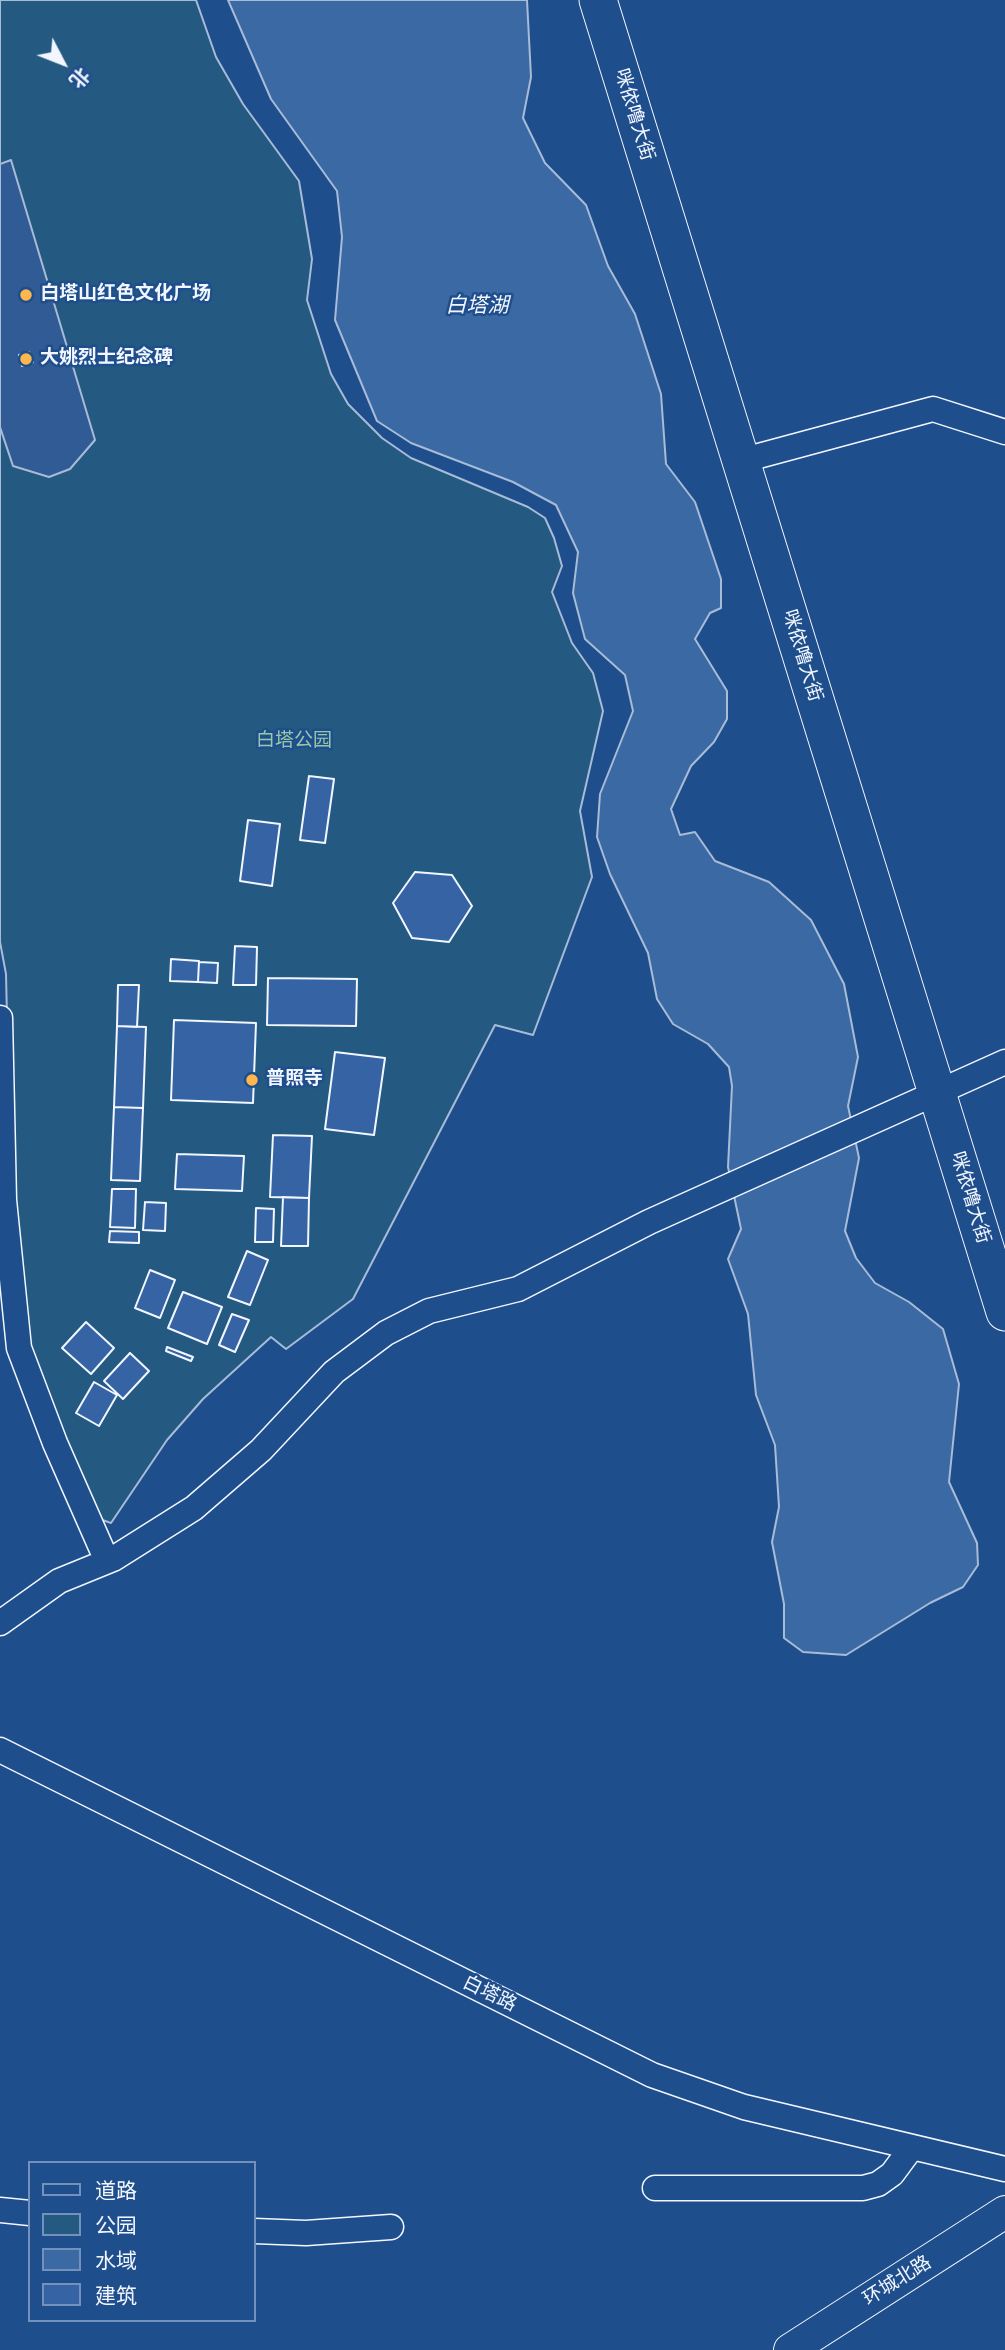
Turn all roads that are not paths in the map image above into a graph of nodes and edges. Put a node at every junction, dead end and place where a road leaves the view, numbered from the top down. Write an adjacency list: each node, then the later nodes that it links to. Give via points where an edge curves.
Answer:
1 (598, 0): 3 (highway, 咪依噜大街)
2 (1005, 432): 3 (street, via 933,409)
3 (740, 461): 6 (highway, 咪依噜大街)
4 (0, 1018): 8 (street, via 4,1200 19,1348)
5 (1005, 1062): 6 (street)
6 (937, 1094): 7 (highway, 咪依噜大街); 8 (street, via 649,1222 518,1289 429,1311 386,1333 334,1373 261,1450 194,1508)
7 (1005, 1312)
8 (107, 1561): 9 (street, via 59,1581)
9 (0, 1623)
10 (0, 1750): 11 (street, 白塔路, via 652,2075 744,2107)
11 (912, 2147): 12 (street, 白塔路); 13 (street, via 892,2174 863,2188)
12 (1005, 2169)
13 (655, 2188)
14 (0, 2210): 16 (street)
15 (1005, 2212): 19 (main road, 环城北路)
16 (28, 2213)
17 (391, 2227): 18 (street)
18 (256, 2231)
19 (790, 2350)

